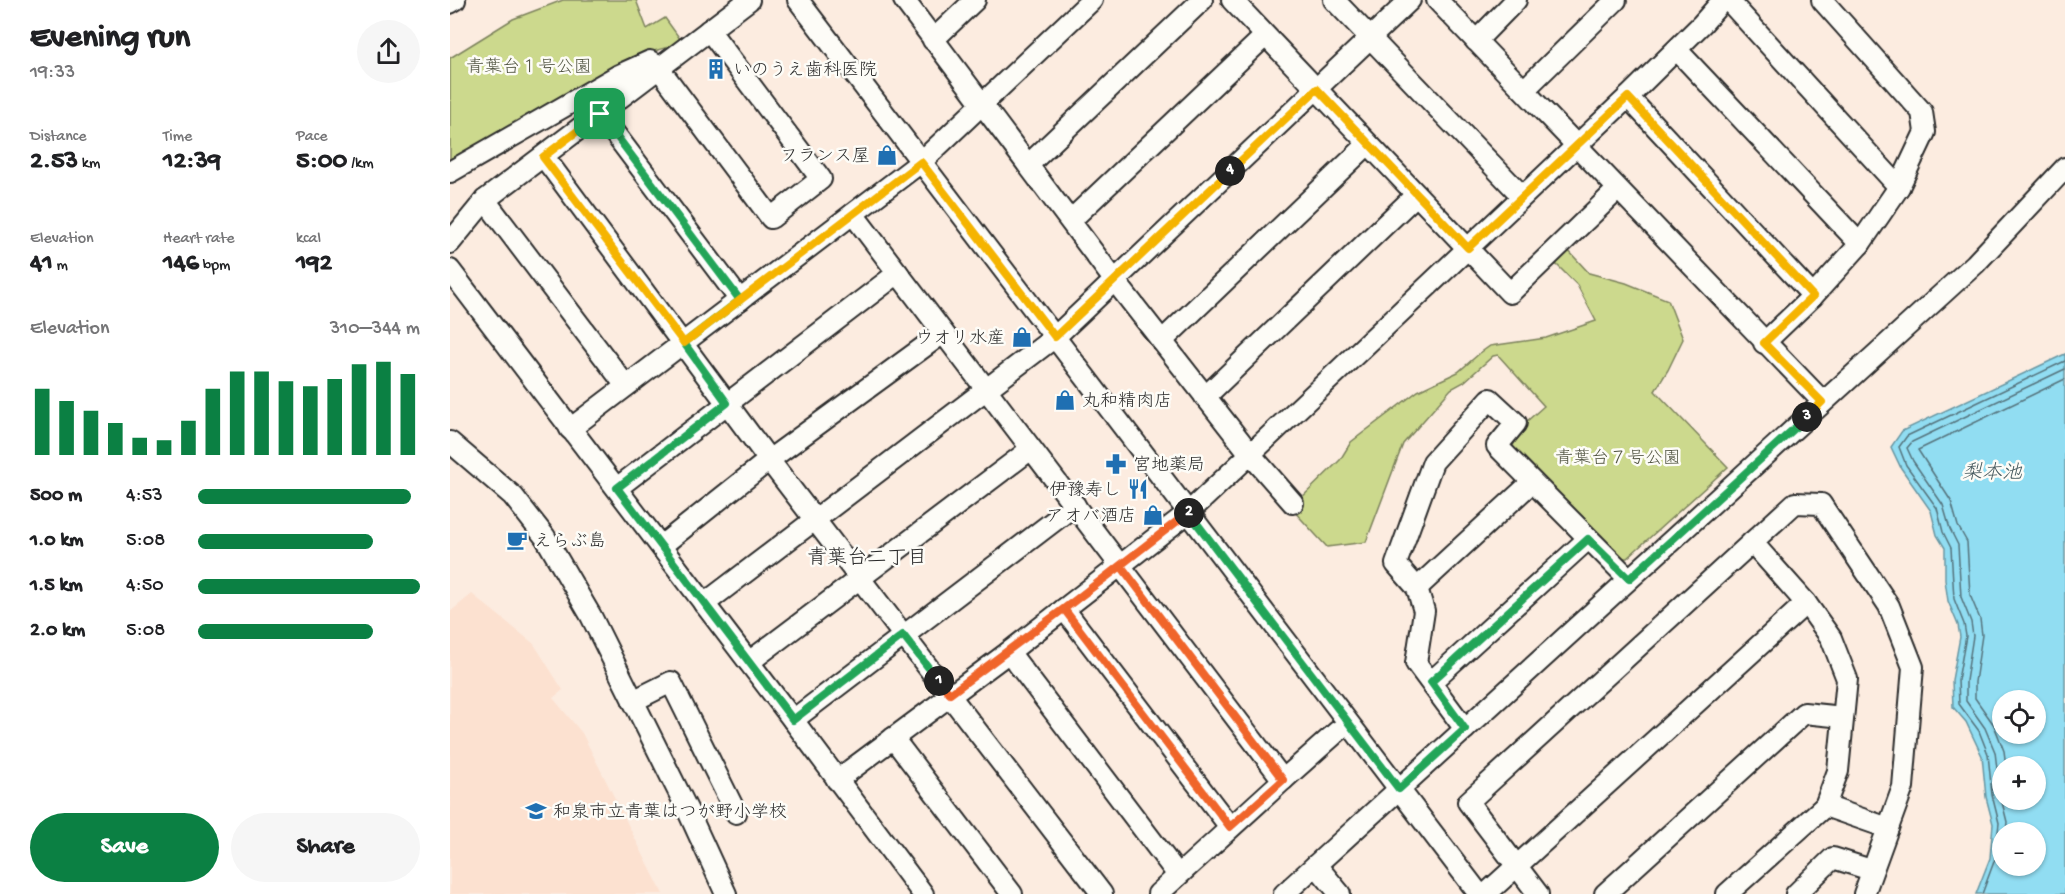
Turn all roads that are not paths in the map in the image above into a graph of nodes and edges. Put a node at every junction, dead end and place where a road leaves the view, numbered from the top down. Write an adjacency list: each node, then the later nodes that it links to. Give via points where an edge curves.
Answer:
1 (455, 0): 16 (street)
2 (748, 0): 17 (street)
3 (798, 0): 32 (street)
4 (904, 0): 20 (street)
5 (975, 0): 20 (street)
6 (1092, 0): 27 (street)
7 (1202, 0): 33 (street)
8 (1232, 0): 18 (street)
9 (1334, 0): 19 (street)
10 (1410, 0): 19 (street)
11 (1437, 0): 21 (street)
12 (1516, 0): 21 (street)
13 (1616, 0): 25 (street)
14 (1726, 0): 22 (street); 36 (street)
15 (1822, 0): 36 (street, via 1922,112 1925,132)
16 (450, 3)
17 (709, 30): 23 (street); 23 (street, via 821,179 771,218)
18 (1265, 36): 24 (street); 42 (street)
19 (1370, 38): 24 (street); 39 (street)
20 (933, 40): 27 (street)
21 (1476, 41): 25 (street)
22 (1677, 50): 26 (street); 44 (street)
23 (658, 67): 28 (street); 35 (street, via 650,61 619,75)
24 (1317, 89): 29 (street); 48 (street)
25 (1524, 90): 30 (street)
26 (1628, 97): 30 (street); 49 (street)
27 (982, 105): 32 (street); 33 (street)
28 (600, 114): 31 (street); 50 (street)
29 (1368, 144): 38 (street); 53 (street)
30 (1576, 145): 37 (street); 39 (street)
31 (543, 157): 40 (street); 54 (street)
32 (921, 162): 41 (street); 52 (street)
33 (1028, 165): 42 (street)
34 (2065, 168): 59 (street, via 1975,264)
35 (450, 172)
36 (1899, 187): 44 (street)
37 (1617, 190): 45 (street, via 1510,293); 55 (street)
38 (1416, 195): 45 (street); 58 (street)
39 (1522, 196): 45 (street)
40 (485, 201): 43 (street); 56 (street)
41 (853, 214): 47 (street); 50 (street)
42 (1071, 220): 48 (street)
43 (450, 243)
44 (1860, 244): 49 (street)
45 (1468, 248): 64 (street)
46 (450, 270): 61 (street)
47 (898, 273): 51 (street); 60 (street)
48 (1115, 281): 52 (street); 53 (street)
49 (1813, 296): 55 (street)
50 (740, 300): 54 (street)
51 (943, 333): 57 (street); 65 (street)
52 (1055, 337): 57 (street); 70 (street)
53 (1162, 341): 58 (street)
54 (684, 343): 56 (street); 60 (street)
55 (1764, 343): 59 (street)
56 (626, 386): 61 (street)
57 (986, 390): 63 (street); 71 (street)
58 (1205, 397): 64 (street)
59 (1822, 402): 77 (street)
60 (727, 403): 65 (street); 67 (street)
61 (570, 429): 67 (street)
62 (450, 442): 87 (street, via 513,496 545,537 591,616)
63 (1031, 449): 69 (street); 76 (street)
64 (1251, 455): 68 (street); 70 (street)
65 (769, 460): 71 (street); 74 (street)
66 (1532, 483): 72 (street); 78 (street); 78 (street, via 1497,446 1516,423 1490,399 1433,462 1396,564)
67 (617, 488): 74 (street)
68 (1293, 503)
69 (1075, 505): 75 (street); 82 (street)
70 (1189, 512): 75 (street); 95 (street)
71 (814, 519): 76 (street); 80 (street)
72 (1588, 539): 77 (street); 85 (street)
73 (1752, 542): 79 (street); 99 (street, via 1795,503 1821,504 1889,606 1913,667 1903,787); 101 (street, via 1468,802)
74 (661, 546): 80 (street)
75 (1121, 566): 81 (street); 94 (street)
76 (859, 578): 82 (street); 84 (street)
77 (1629, 579): 90 (street)
78 (1417, 588): 85 (street, via 1424,611 1416,663)
79 (1806, 603): 88 (street, via 1831,638 1847,679); 101 (street)
80 (704, 604): 84 (street)
81 (1064, 609): 83 (street); 98 (street)
82 (903, 635): 86 (street); 89 (street)
83 (1009, 652): 86 (street); 103 (street)
84 (749, 662): 89 (street)
85 (1431, 682): 90 (street)
86 (950, 694): 92 (street); 107 (street)
87 (633, 701): 97 (street, via 671,682); 104 (street)
88 (1843, 717): 96 (street, via 1838,771); 114 (street, via 1804,713)
89 (793, 720): 93 (street)
90 (1465, 729): 95 (street)
91 (1338, 731): 94 (street)
92 (893, 738): 93 (street); 106 (street)
93 (837, 780): 105 (street)
94 (1283, 780): 98 (street)
95 (1399, 789): 100 (street); 111 (street)
96 (1825, 806): 99 (street); 115 (street)
97 (736, 813)
98 (1230, 827): 103 (street)
99 (1888, 828): 102 (street)
100 (1316, 866): 109 (street); 110 (street)
101 (1517, 866): 112 (street); 113 (street)
102 (1871, 870): 116 (street, via 1833,858); 117 (street)
103 (1178, 875): 108 (street)
104 (726, 894)
105 (923, 894)
106 (1012, 894)
107 (1102, 894)
108 (1158, 894)
109 (1284, 894)
110 (1340, 894)
111 (1479, 894)
112 (1486, 894)
113 (1539, 894)
114 (1605, 894)
115 (1727, 894)
116 (1796, 894)
117 (1863, 894)

